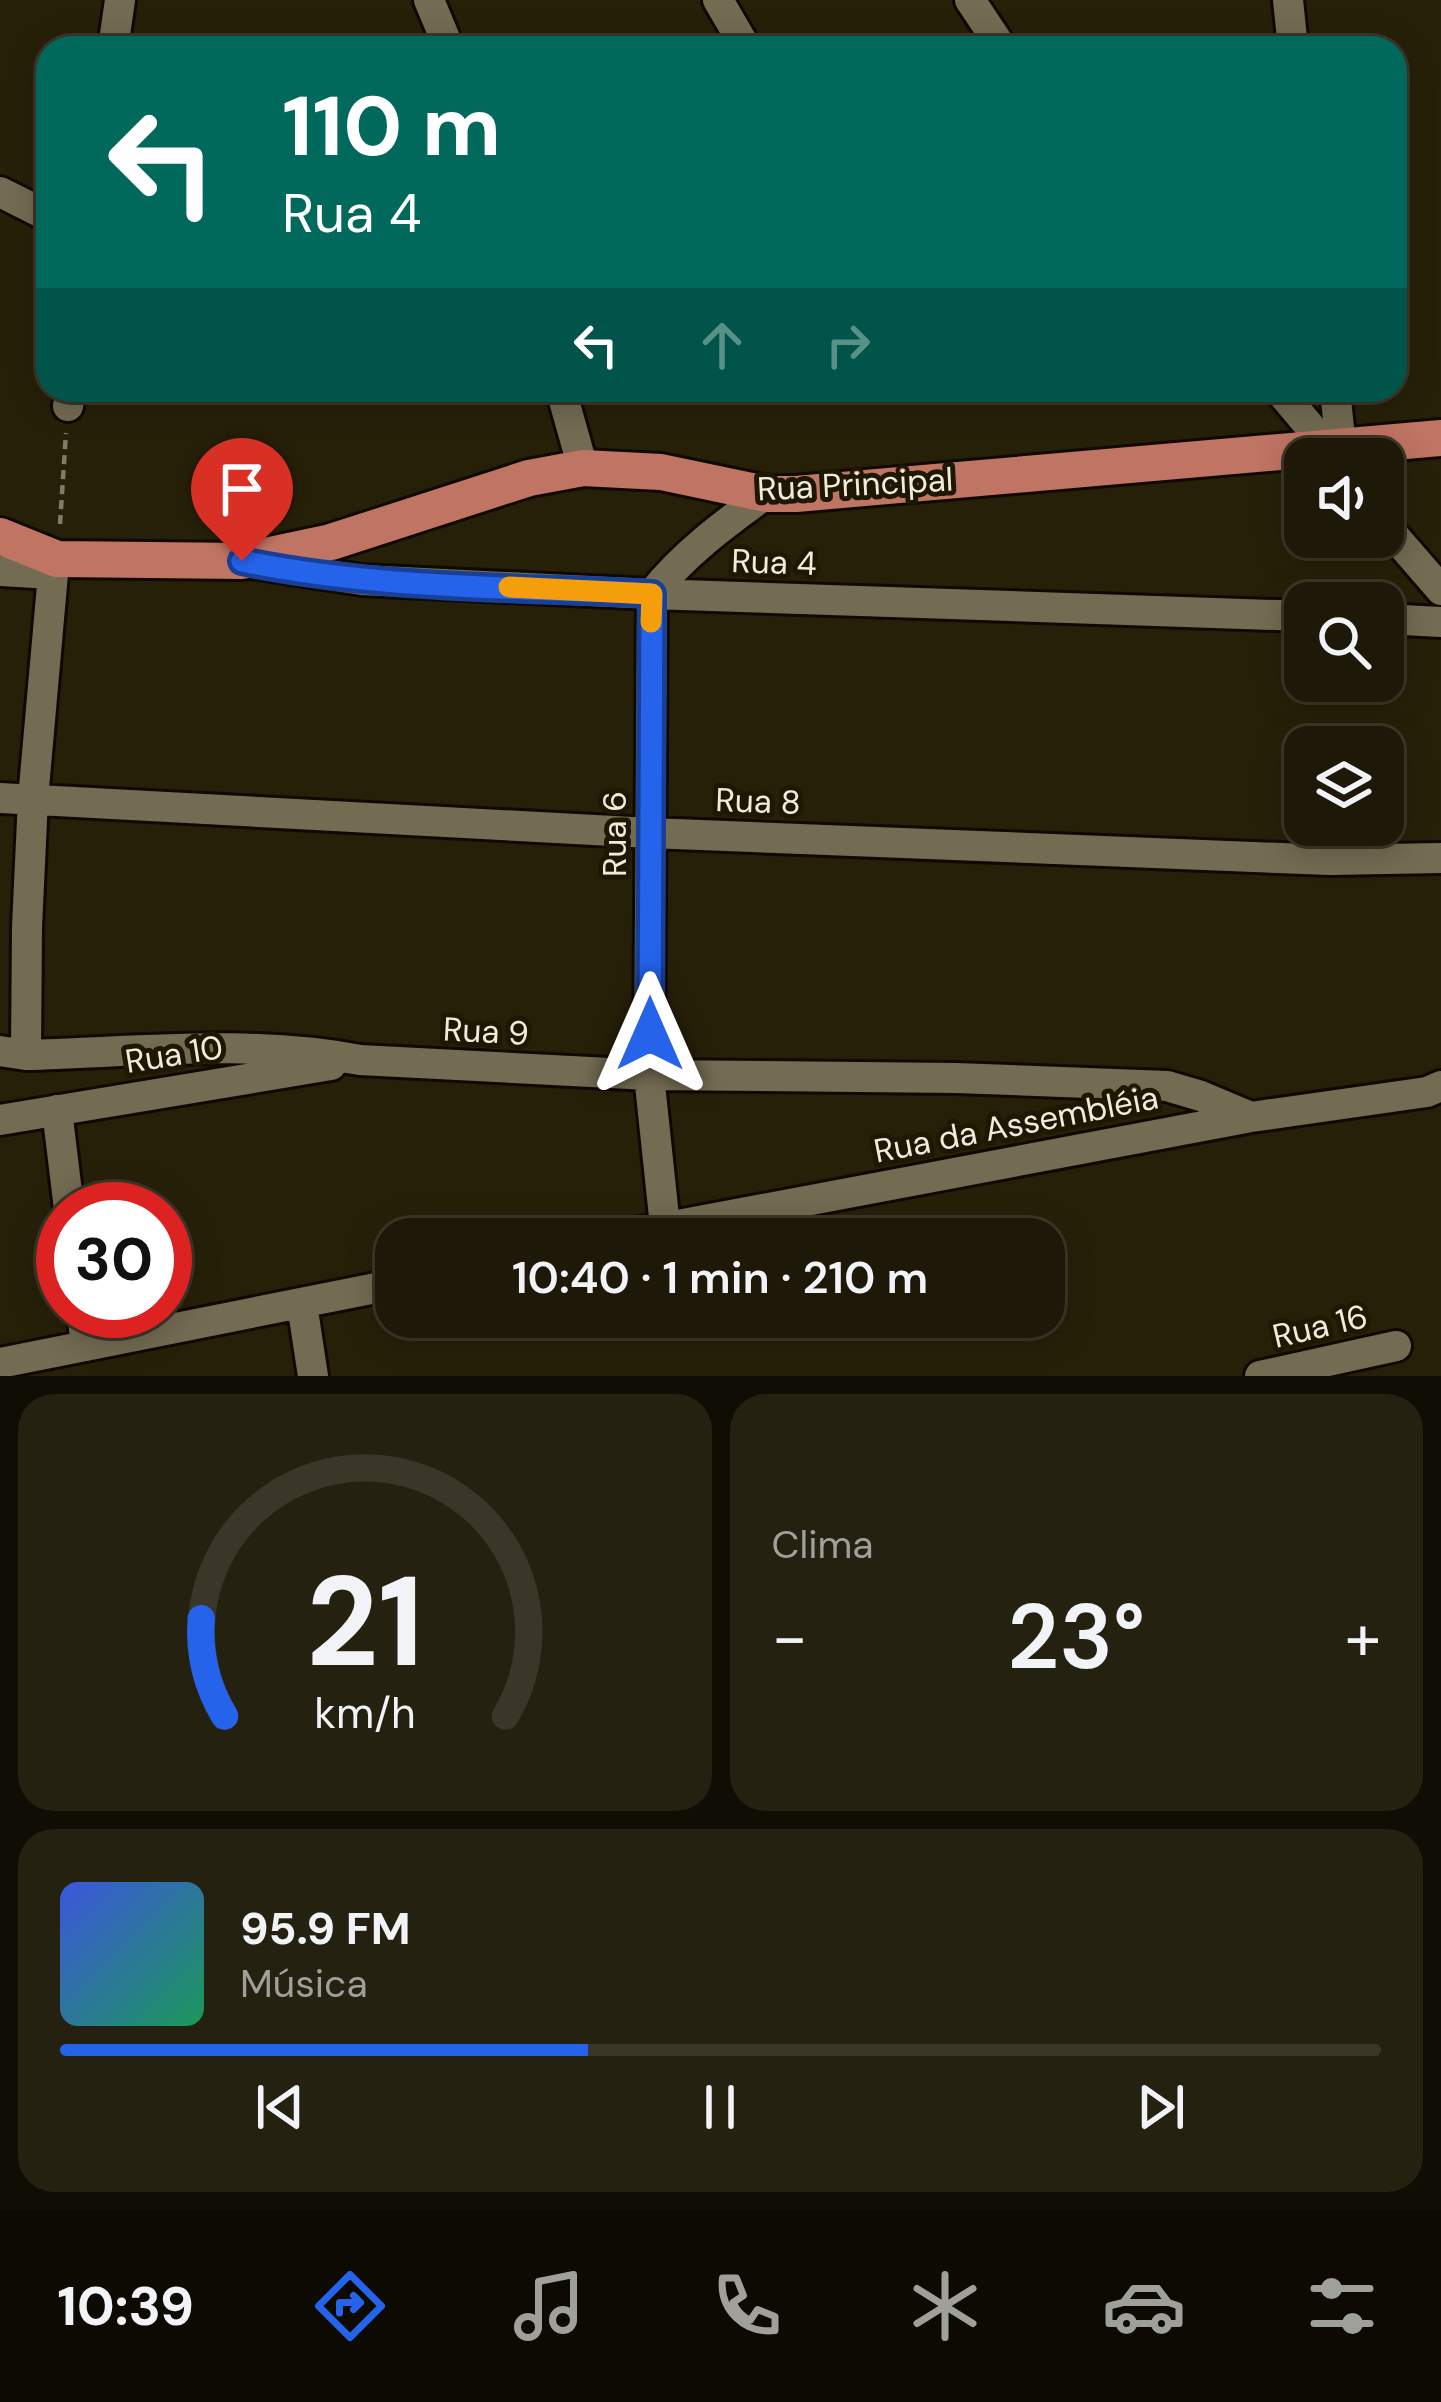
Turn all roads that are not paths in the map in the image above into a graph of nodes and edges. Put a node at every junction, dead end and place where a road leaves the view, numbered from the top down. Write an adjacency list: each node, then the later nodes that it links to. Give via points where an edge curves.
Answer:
1 (120, 0): 6 (street)
2 (429, 0): 7 (street)
3 (718, 0): 8 (street)
4 (970, 0): 9 (street)
5 (1288, 0): 10 (street)
6 (115, 36)
7 (444, 36)
8 (739, 36)
9 (994, 36)
10 (1292, 36)
11 (0, 192): 12 (street)
12 (36, 210)
13 (564, 402): 21 (street)
14 (1291, 402): 16 (street)
15 (1336, 402): 17 (street)
16 (1325, 438)
17 (1337, 438)
18 (1441, 438): 19 (main road, Rua Principal)
19 (1404, 443)
20 (1284, 455): 22 (main road, Rua Principal)
21 (583, 467): 22 (main road, Rua Principal, via 661,472); 25 (main road, Rua Principal)
22 (766, 494): 29 (street, via 717,529)
23 (0, 536): 26 (main road, Rua Principal)
24 (1404, 548): 28 (street)
25 (242, 561): 26 (main road, Rua Principal); 29 (street, Rua 4, via 362,580)
26 (55, 567): 27 (street); 34 (street)
27 (0, 571)
28 (1441, 590)
29 (652, 594): 30 (street, Rua 4); 35 (street, Rua 6)
30 (1284, 615)
31 (1404, 620): 32 (street)
32 (1441, 622)
33 (0, 798): 34 (street, Rua 8)
34 (33, 800): 35 (street, Rua 8); 37 (street)
35 (650, 833): 36 (street, Rua 8); 39 (street, Rua 6)
36 (1441, 858)
37 (13, 1053): 38 (street, Rua 9, via 257,1048)
38 (360, 1060): 39 (street, Rua 9); 41 (street, Rua 10)
39 (649, 1075): 42 (street, Rua 9, via 1167,1086); 45 (street, Rua 6)
40 (1441, 1086): 42 (street, Rua da Assembléia)
41 (57, 1110): 43 (street, Rua 10); 44 (street)
42 (1251, 1117): 46 (street, Rua da Assembléia)
43 (0, 1120)
44 (66, 1182)
45 (664, 1218)
46 (708, 1218)
47 (375, 1288): 48 (street)
48 (302, 1304): 50 (street); 53 (street)
49 (85, 1338): 50 (street)
50 (86, 1346): 52 (street)
51 (1396, 1346): 54 (street, Rua 16)
52 (0, 1363)
53 (313, 1376)
54 (1260, 1376)

